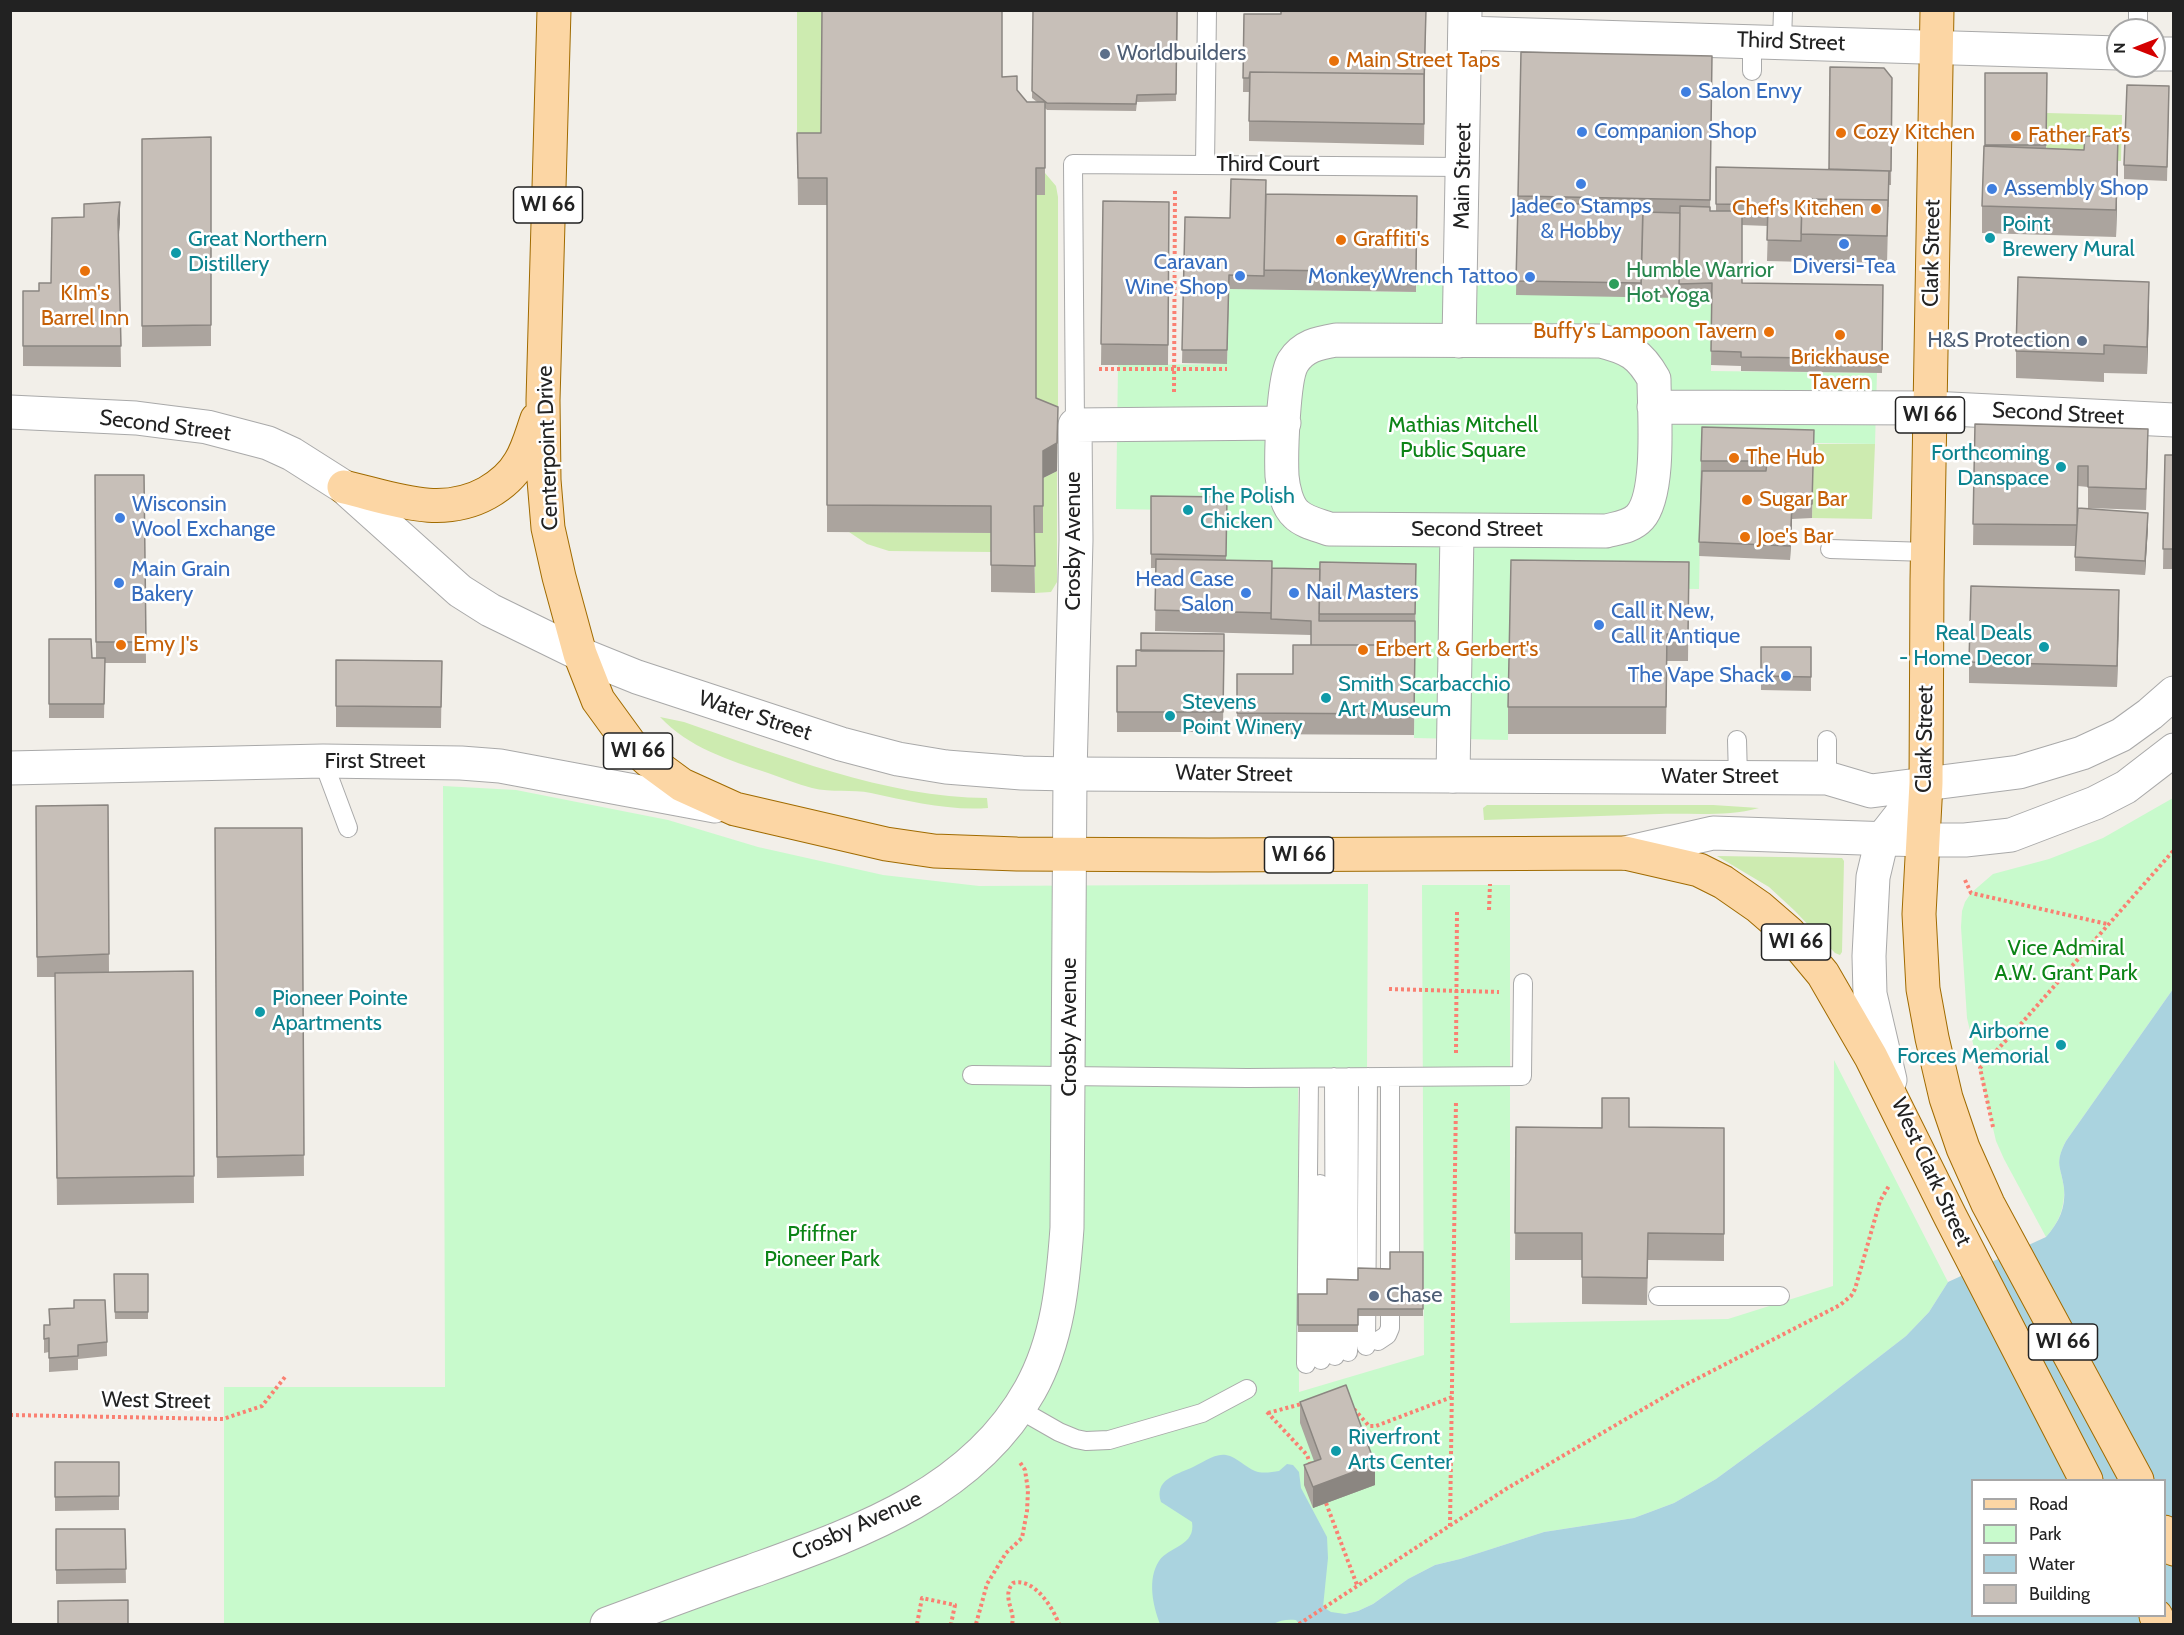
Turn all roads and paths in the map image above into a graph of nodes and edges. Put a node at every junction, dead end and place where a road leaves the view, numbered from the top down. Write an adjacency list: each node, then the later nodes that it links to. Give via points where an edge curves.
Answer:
1 (554, 10): 16 (main road, Centerpoint Drive / WI 66)
2 (1207, 10): 10 (lane)
3 (1937, 10): 6 (main road, Clark Street / WI 66)
4 (1465, 22): 5 (street, Third Street); 11 (street, Main Street)
5 (1767, 41): 6 (street, Third Street)
6 (1936, 47): 7 (street, Third Street); 18 (main road, Clark Street / WI 66)
7 (2106, 53)
8 (1072, 164): 9 (lane, Third Court); 13 (lane, Crosby Avenue)
9 (1175, 165): 10 (lane, Third Court); 14 (path)
10 (1205, 165): 11 (lane, Third Court)
11 (1463, 167): 12 (street, Main Street)
12 (1459, 340): 17 (street, Second Street, via 1601,341 1619,345 1646,363 1654,378); 21 (street, Second Street, via 1317,343 1302,351 1292,363 1286,382)
13 (1074, 368): 14 (path); 22 (lane, Crosby Avenue)
14 (1174, 369): 15 (path); 23 (path)
15 (1227, 369)
16 (543, 400): 24 (main road, via 521,461 510,478 474,500 436,507); 28 (main road, Centerpoint Drive / WI 66, via 548,528)
17 (1654, 407): 18 (street, Second Street); 25 (street, Second Street, via 1653,484 1648,504 1639,518 1626,527 1606,531)
18 (1930, 408): 20 (street, Second Street); 27 (main road, Clark Street / WI 66)
19 (10, 412): 24 (street, Second Street, via 136,418 207,427 268,443)
20 (2174, 420)
21 (1284, 423): 23 (street); 25 (street, Second Street, via 1282,477 1286,498 1295,513 1309,523 1329,529)
22 (1075, 425): 23 (street); 35 (street, Crosby Avenue)
23 (1173, 426)
24 (344, 487): 28 (street, Water Street, via 460,591)
25 (1458, 531): 36 (street)
26 (1830, 549): 27 (lane)
27 (1928, 552): 39 (main road, Clark Street / WI 66)
28 (580, 654): 35 (street, Water Street, via 637,677 898,759 946,767); 40 (main road, Centerpoint Drive / WI 66, via 598,700 630,744 682,785)
29 (2174, 693): 39 (street, Water Street, via 2121,735 2082,753 2019,772)
30 (1737, 740): 37 (lane)
31 (1827, 740): 38 (lane)
32 (2174, 750): 43 (street, via 2126,787 2011,835)
33 (322, 761): 34 (street, First Street); 40 (street, First Street, via 500,766); 41 (lane)
34 (10, 768)
35 (1070, 774): 36 (street, Water Street); 46 (street, Crosby Avenue)
36 (1453, 776): 37 (street, Water Street)
37 (1738, 777): 38 (street, Water Street)
38 (1827, 778): 39 (street, Water Street, via 1871,791)
39 (1926, 783): 42 (street, West Clark Street); 43 (main road, Clark Street / WI 66)
40 (735, 809): 46 (main road, WI 66, via 886,844 934,851)
41 (348, 828)
42 (1882, 839): 43 (street); 45 (street, via 1713,833); 62 (street, West Clark Street, via 1873,877 1870,994)
43 (1922, 840): 65 (main road, Clark Street / WI 66, via 1920,946 1930,1028 1946,1098)
44 (2174, 850): 51 (path)
45 (1624, 853): 46 (main road, WI 66); 62 (main road, WI 66, via 1699,870 1760,907 1789,933 1823,974)
46 (1070, 854): 58 (street, Crosby Avenue)
47 (1965, 880): 51 (path, via 1971,892)
48 (1490, 884): 50 (path)
49 (1457, 910): 54 (path)
50 (1489, 910)
51 (2107, 924): 63 (path, via 1980,1068)
52 (1523, 983): 60 (lane, via 1522,1076)
53 (1389, 989): 54 (path)
54 (1457, 991): 55 (path); 56 (path)
55 (1503, 992)
56 (1456, 1055)
57 (972, 1075): 58 (lane)
58 (1069, 1077): 59 (lane); 74 (street, Crosby Avenue, via 1063,1286 1041,1365)
59 (1328, 1077): 59 (lane, via 1327,1358); 60 (lane)
60 (1379, 1077): 68 (lane)
61 (1456, 1090): 71 (path)
62 (1897, 1111): 79 (main road, West Clark Street / WI 66)
63 (1994, 1131)
64 (1890, 1184): 82 (path, via 1880,1201 1855,1289 1840,1305 1681,1387)
65 (1988, 1204): 80 (main road, West Clark Street / WI 66)
66 (1658, 1296): 67 (lane)
67 (1780, 1296)
68 (1372, 1344)
69 (285, 1377): 76 (path, West Street, via 262,1406 223,1419)
70 (1247, 1389): 74 (lane, via 1202,1413 1109,1440 1076,1439); 75 (path)
71 (1452, 1397): 73 (path, via 1369,1426); 82 (path)
72 (1310, 1401): 75 (path)
73 (1349, 1403)
74 (1017, 1408): 86 (street, Crosby Avenue, via 977,1456 910,1506 822,1545)
75 (1268, 1413): 78 (path, via 1307,1455)
76 (10, 1415)
77 (1020, 1461): 89 (path, via 1028,1490 1022,1538 1006,1553 987,1584)
78 (1313, 1472)
79 (2085, 1479)
80 (2136, 1479)
81 (1326, 1503): 85 (path)
82 (1450, 1526): 85 (path)
83 (2166, 1535): 84 (main road)
84 (2174, 1549)
85 (1357, 1585): 92 (path)
86 (607, 1624)
87 (916, 1624): 88 (path, via 922,1598 955,1605)
88 (951, 1624)
89 (976, 1624)
90 (1012, 1624): 91 (path, via 1008,1590 1018,1582 1039,1594)
91 (1059, 1624)
92 (1299, 1624)

